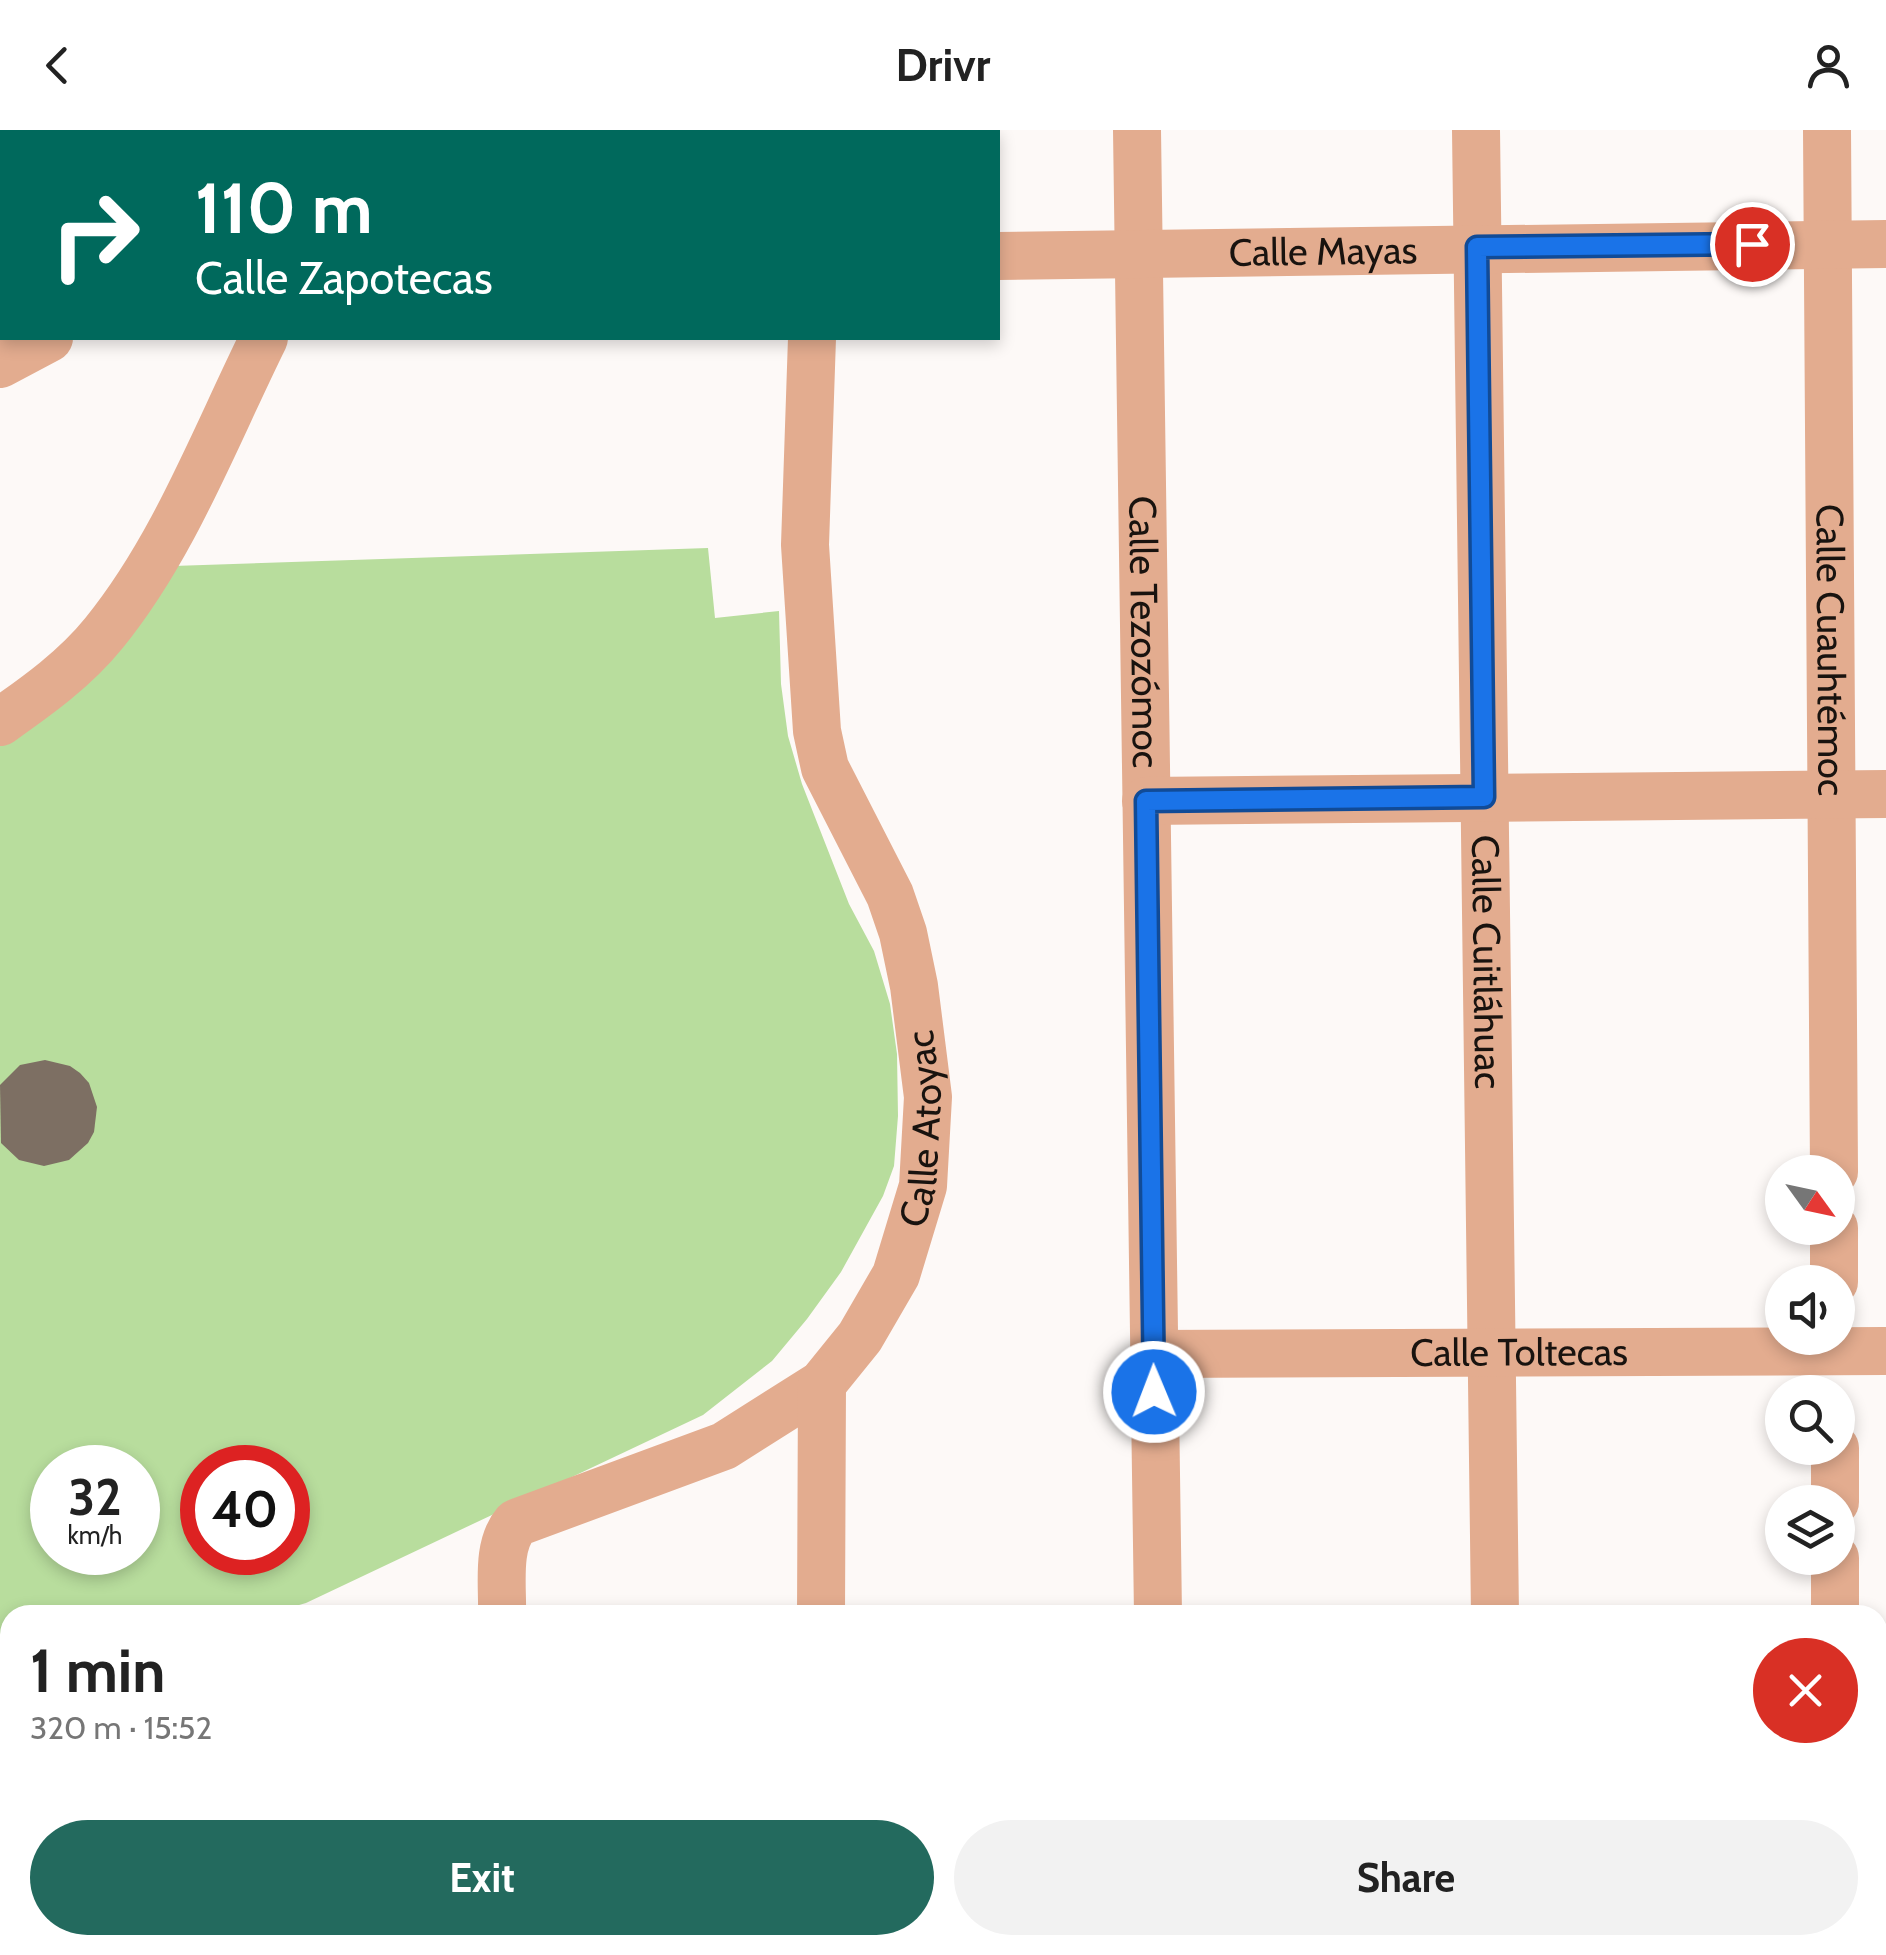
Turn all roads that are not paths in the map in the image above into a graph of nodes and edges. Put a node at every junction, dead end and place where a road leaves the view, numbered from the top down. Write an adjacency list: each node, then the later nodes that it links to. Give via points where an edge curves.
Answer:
1 (1136, 130): 7 (street, Calle Tezozómoc)
2 (1476, 130): 6 (street, Calle Cuitláhuac)
3 (1827, 130): 4 (street, Calle Cuauhtémoc)
4 (1830, 243): 5 (street, Calle Mayas); 6 (street, Calle Mayas); 14 (street, Calle Cuauhtémoc)
5 (1886, 244)
6 (1477, 247): 7 (street, Calle Mayas); 16 (street, Calle Cuitláhuac)
7 (1138, 251): 8 (street, Calle Mayas); 17 (street, Calle Tezozómoc)
8 (1000, 256)
9 (46, 340): 12 (street)
10 (263, 340): 13 (street, via 130,598 63,675)
11 (812, 340): 23 (street, Calle Atoyac, via 805,545 817,731 825,768 903,933 928,1097 924,1186 896,1275)
12 (0, 364)
13 (0, 722)
14 (1831, 794): 15 (street); 16 (street); 18 (street, Calle Cuauhtémoc)
15 (1886, 794)
16 (1484, 797): 17 (street); 20 (street, Calle Cuitláhuac)
17 (1146, 801): 21 (street, Calle Tezozómoc)
18 (1834, 1155)
19 (1886, 1351): 22 (street, Calle Toltecas)
20 (1492, 1353): 21 (street, Calle Toltecas); 22 (street, Calle Toltecas); 28 (street, Calle Cuitláhuac)
21 (1154, 1354): 27 (street, Calle Tezozómoc)
22 (1835, 1360)
23 (822, 1384): 25 (street, Calle Atoyac, via 724,1446 516,1523 504,1546); 26 (street)
24 (1835, 1575): 29 (street)
25 (502, 1605)
26 (821, 1605)
27 (1158, 1605)
28 (1495, 1605)
29 (1835, 1605)

